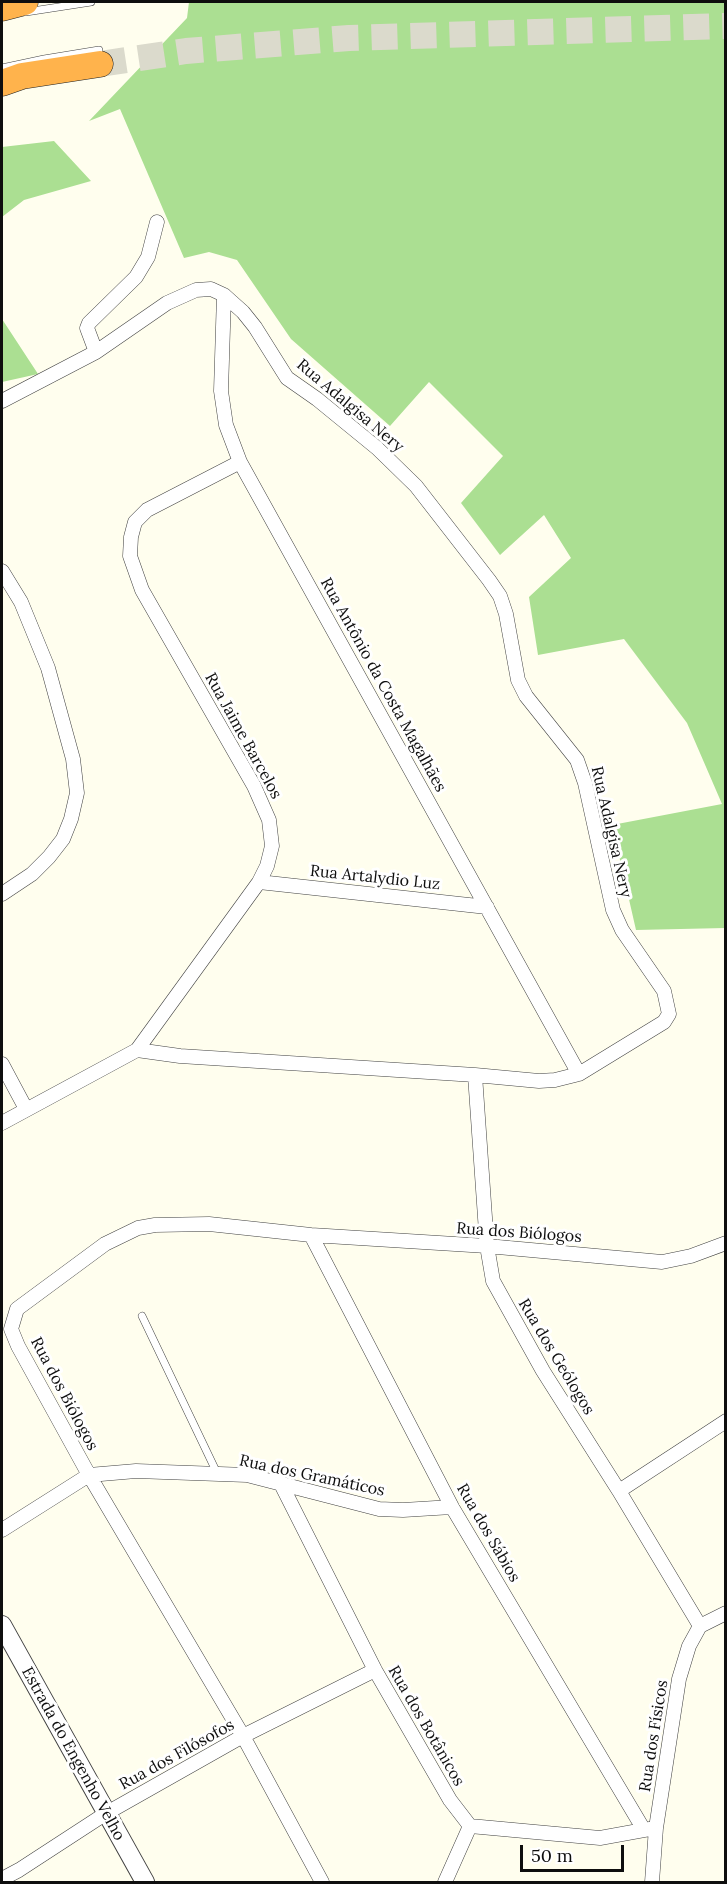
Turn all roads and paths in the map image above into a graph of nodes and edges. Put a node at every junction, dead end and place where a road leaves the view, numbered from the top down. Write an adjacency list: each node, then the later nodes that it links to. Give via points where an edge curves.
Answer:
1 (92, 2): 2 (lane)
2 (15, 8)
3 (99, 57): 4 (lane, via 53,57); 5 (highway)
4 (2, 68)
5 (2, 83)
6 (157, 222): 8 (street, via 148,256 136,277 89,323 87,328)
7 (225, 295): 8 (street, via 211,289 196,290 167,303); 10 (street, Rua Antônio da Costa Magalhães, via 220,390 226,425); 17 (street, Rua Adalgisa Nery, via 255,327 287,378 376,448 416,486 489,580 506,614 518,680 576,760 585,783 613,910 622,930 664,991 669,1014 664,1022)
8 (96, 352): 9 (street)
9 (2, 401)
10 (240, 462): 12 (street, Rua Jaime Barcelos, via 147,510 135,522 130,556 142,590 254,786 269,820 272,846); 14 (street, Rua Antônio da Costa Magalhães)
11 (2, 571): 13 (street, via 21,602 48,668 73,759 77,793 63,838 49,857)
12 (259, 882): 14 (street, Rua Artalydio Luz); 15 (street, Rua Jaime Barcelos)
13 (2, 894)
14 (487, 907): 17 (street, Rua Antônio da Costa Magalhães)
15 (137, 1050): 18 (street, Rua Adalgisa Nery); 19 (street, Rua Jaime Barcelos)
16 (2, 1064): 19 (street)
17 (579, 1074): 18 (street, Rua Adalgisa Nery, via 539,1081)
18 (475, 1075): 23 (street, Rua dos Geólogos)
19 (26, 1109): 20 (street, Rua Jaime Barcelos)
20 (2, 1123)
21 (311, 1235): 23 (street, Rua dos Biólogos); 27 (street, Rua dos Biólogos, via 209,1224 138,1228 105,1244 17,1309 12,1329 18,1346); 30 (street, Rua dos Sábios)
22 (726, 1243): 23 (street, Rua dos Biólogos, via 662,1262)
23 (487, 1246): 29 (street, Rua dos Geólogos, via 493,1281 543,1371)
24 (142, 1316): 26 (lane)
25 (726, 1421): 29 (street)
26 (218, 1474): 27 (street, Rua dos Gramáticos, via 136,1471); 28 (street, Rua dos Gramáticos)
27 (89, 1475): 31 (street, Rua dos Gramáticos); 36 (street, Rua dos Biólogos)
28 (280, 1482): 30 (street, Rua dos Gramáticos, via 380,1509); 35 (street, Rua dos Botânicos)
29 (619, 1491): 34 (street, Rua dos Geólogos)
30 (452, 1507): 39 (street, Rua dos Sábios)
31 (2, 1530)
32 (726, 1613): 34 (street)
33 (2, 1625): 37 (street, Estrada do Engenho Velho)
34 (700, 1626): 39 (street, Rua dos Físicos, via 679,1679)
35 (375, 1670): 36 (street, Rua dos Filósofos); 38 (street, Rua dos Botânicos, via 450,1800)
36 (243, 1736): 37 (street, Rua dos Filósofos); 42 (street, Rua dos Biólogos)
37 (105, 1814): 40 (street, Rua dos Filósofos); 41 (street, Estrada do Engenho Velho)
38 (470, 1826): 39 (street, via 600,1838); 43 (street)
39 (650, 1829): 44 (street, Rua dos Físicos)
40 (2, 1879)
41 (145, 1882)
42 (322, 1882)
43 (446, 1882)
44 (652, 1882)

